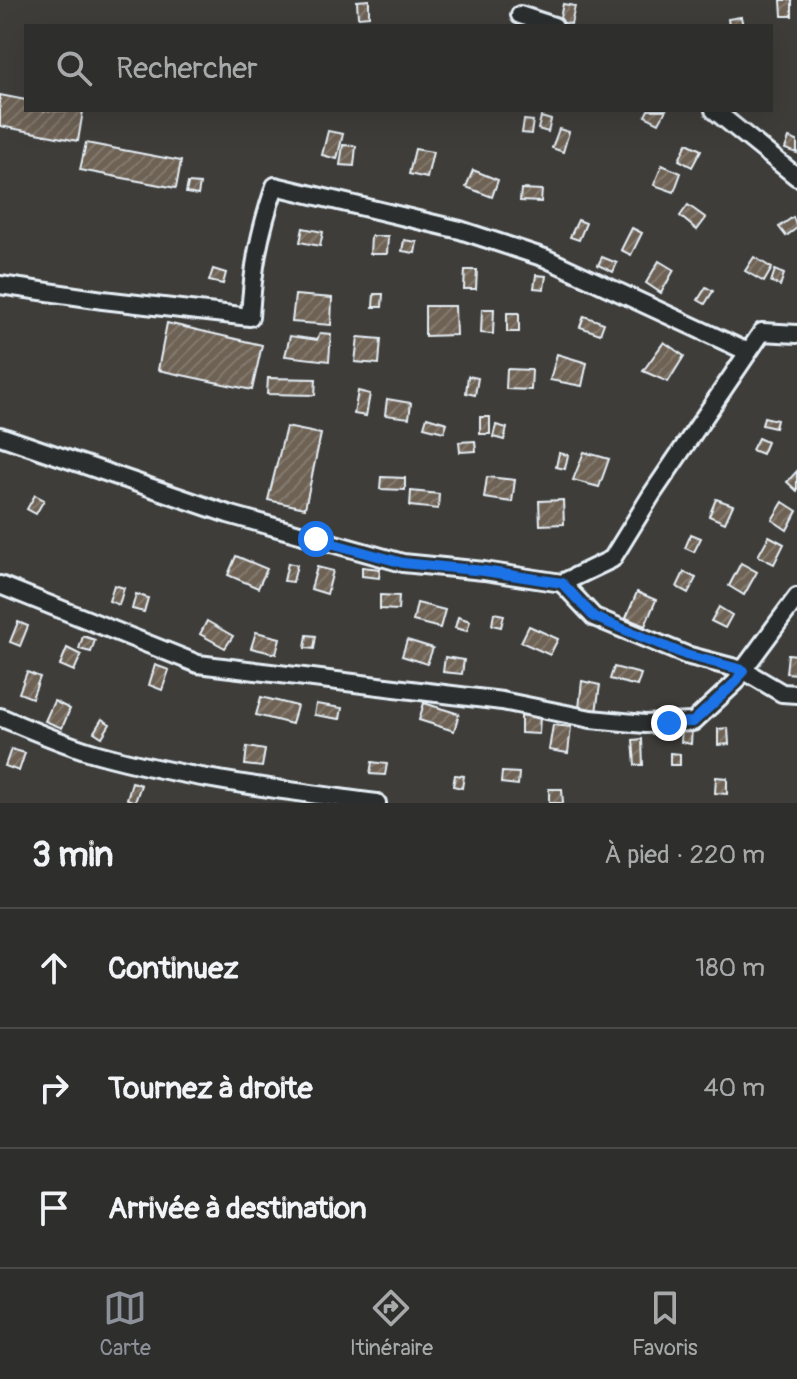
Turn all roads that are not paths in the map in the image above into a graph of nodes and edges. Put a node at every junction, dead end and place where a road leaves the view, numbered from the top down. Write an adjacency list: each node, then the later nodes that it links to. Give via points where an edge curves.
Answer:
1 (520, 15): 2 (street)
2 (548, 24)
3 (716, 112): 4 (street)
4 (797, 177)
5 (0, 285): 7 (street, via 250,317 253,265 275,186 460,230 545,258)
6 (797, 334): 7 (street, via 762,332)
7 (748, 352): 9 (street, via 612,559)
8 (0, 436): 9 (street, via 228,514 403,563)
9 (562, 583): 12 (street, via 594,617 686,655)
10 (0, 585): 12 (street, via 198,664 473,697 591,719 693,722)
11 (797, 597): 12 (street)
12 (743, 670): 13 (street, via 782,693)
13 (797, 694)
14 (0, 717): 15 (street, via 96,753 208,779)
15 (377, 803)

